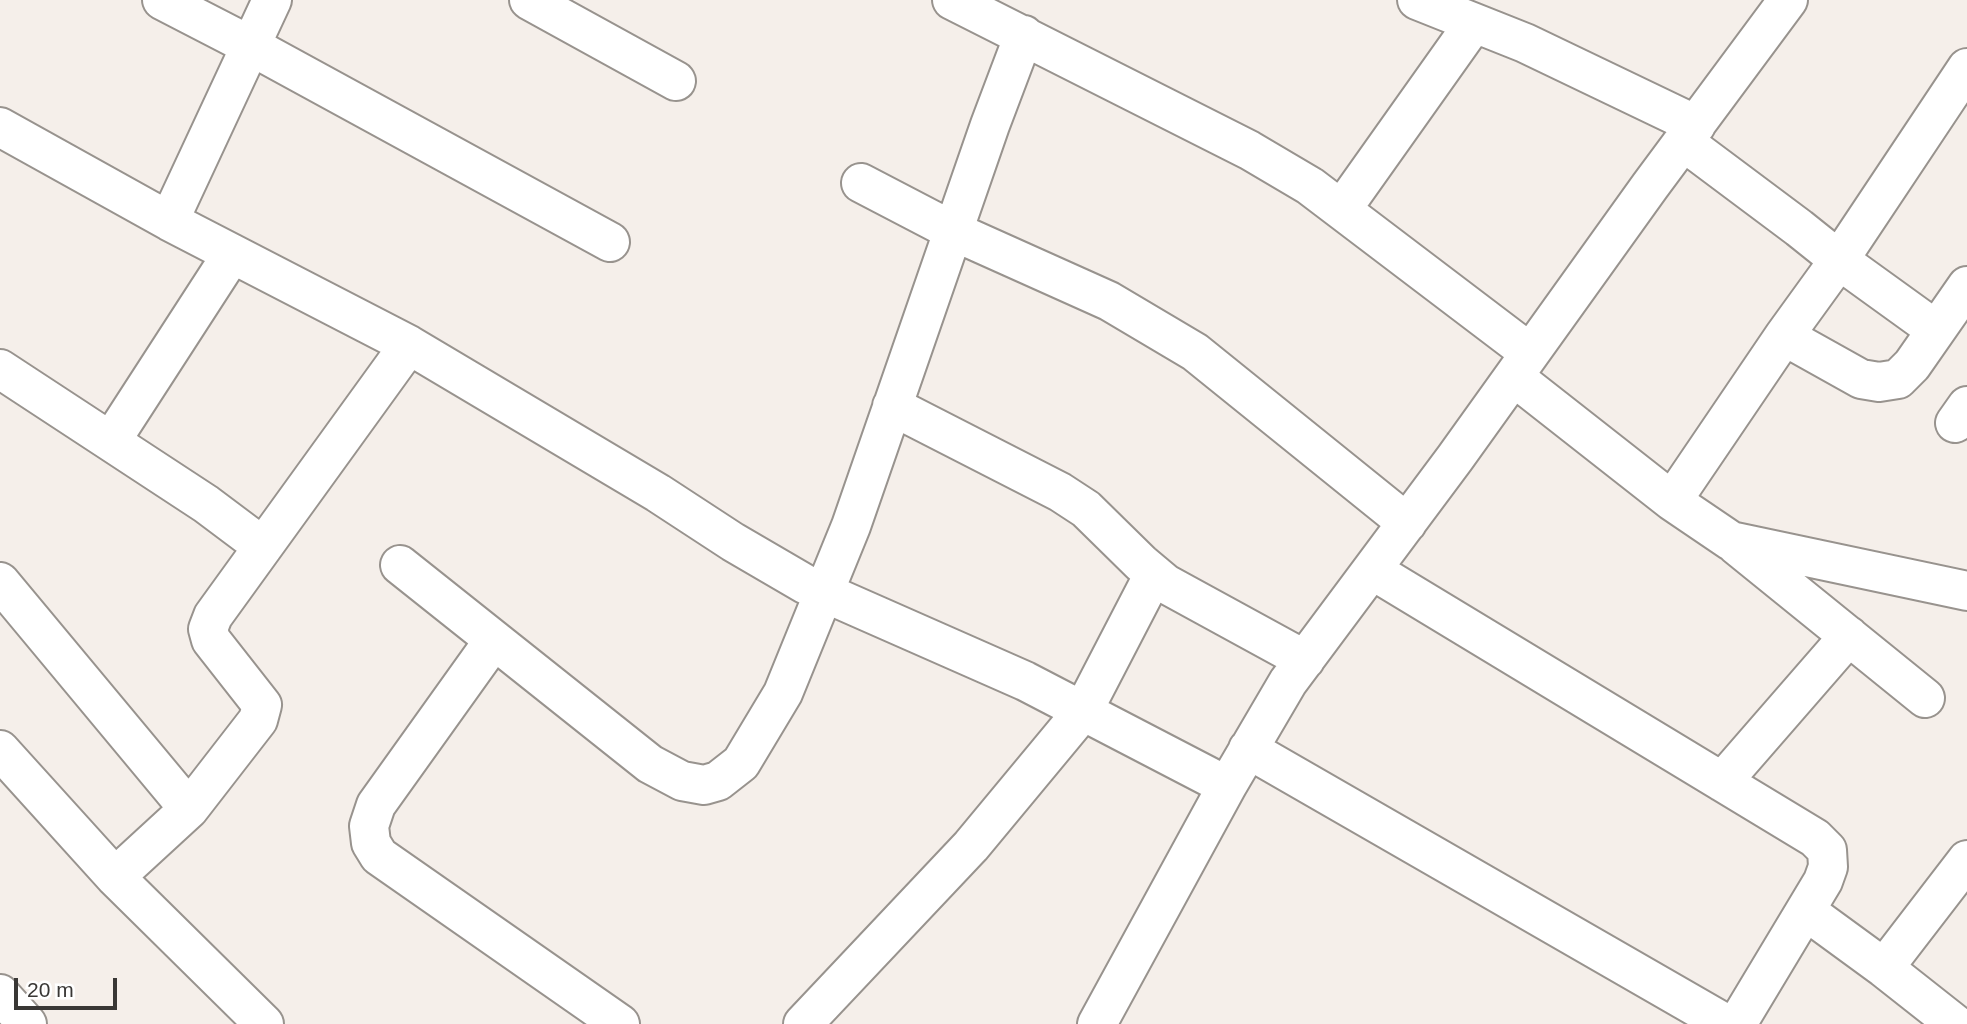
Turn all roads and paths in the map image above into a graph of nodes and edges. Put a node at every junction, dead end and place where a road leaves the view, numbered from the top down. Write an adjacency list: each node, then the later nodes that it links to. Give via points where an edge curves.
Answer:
1 (162, 0): 9 (street)
2 (272, 0): 9 (street)
3 (529, 0): 11 (street)
4 (953, 0): 8 (street)
5 (1418, 0): 7 (street)
6 (1788, 0): 13 (street)
7 (1474, 23): 13 (street, via 1525,43); 15 (street)
8 (1024, 35): 15 (street, via 1250,150); 17 (street)
9 (251, 46): 16 (street); 18 (street)
10 (1967, 68): 20 (street)
11 (676, 81)
12 (0, 127): 16 (street)
13 (1690, 134): 20 (street); 25 (street)
14 (861, 183): 17 (street)
15 (1342, 209): 25 (street)
16 (169, 221): 19 (street)
17 (953, 231): 27 (street); 30 (street, via 1108,301 1195,352)
18 (610, 242)
19 (232, 254): 24 (street); 28 (street)
20 (1839, 260): 22 (street); 23 (street)
21 (1967, 286): 22 (street)
22 (1949, 327): 23 (street, via 1898,379 1880,382 1861,379)
23 (1784, 336): 29 (street)
24 (408, 345): 32 (street); 38 (street)
25 (1522, 365): 29 (street); 30 (street)
26 (0, 369): 28 (street)
27 (892, 406): 35 (street, via 1069,498); 38 (street)
28 (111, 441): 32 (street)
29 (1672, 501): 31 (street)
30 (1407, 523): 34 (street)
31 (1731, 541): 37 (street); 39 (street)
32 (262, 546): 48 (street, via 208,629 211,640 262,705 260,713)
33 (400, 565): 40 (street)
34 (1372, 570): 41 (street); 46 (street)
35 (1154, 573): 41 (street, via 1194,601); 43 (street)
36 (0, 582): 48 (street)
37 (1967, 590)
38 (824, 592): 40 (street, via 783,693 741,763 718,781 704,785 682,781 650,764); 43 (street)
39 (1849, 636): 42 (street); 46 (street)
40 (494, 640): 56 (street, via 376,805 369,826 371,843 379,856)
41 (1305, 660): 44 (street)
42 (1925, 698)
43 (1083, 711): 47 (street); 57 (street, via 971,846)
44 (1248, 749): 47 (street); 59 (street)
45 (0, 750): 50 (street)
46 (1722, 782): 51 (street, via 1815,838 1827,850 1828,867)
47 (1227, 786): 58 (street)
48 (189, 808): 50 (street)
49 (1967, 860): 52 (street)
50 (115, 877): 55 (street)
51 (1806, 911): 52 (street); 60 (street)
52 (1884, 968): 61 (street)
53 (0, 994): 54 (street)
54 (27, 1024)
55 (264, 1024)
56 (620, 1024)
57 (803, 1024)
58 (1097, 1024)
59 (1726, 1024)
60 (1737, 1024)
61 (1955, 1024)

